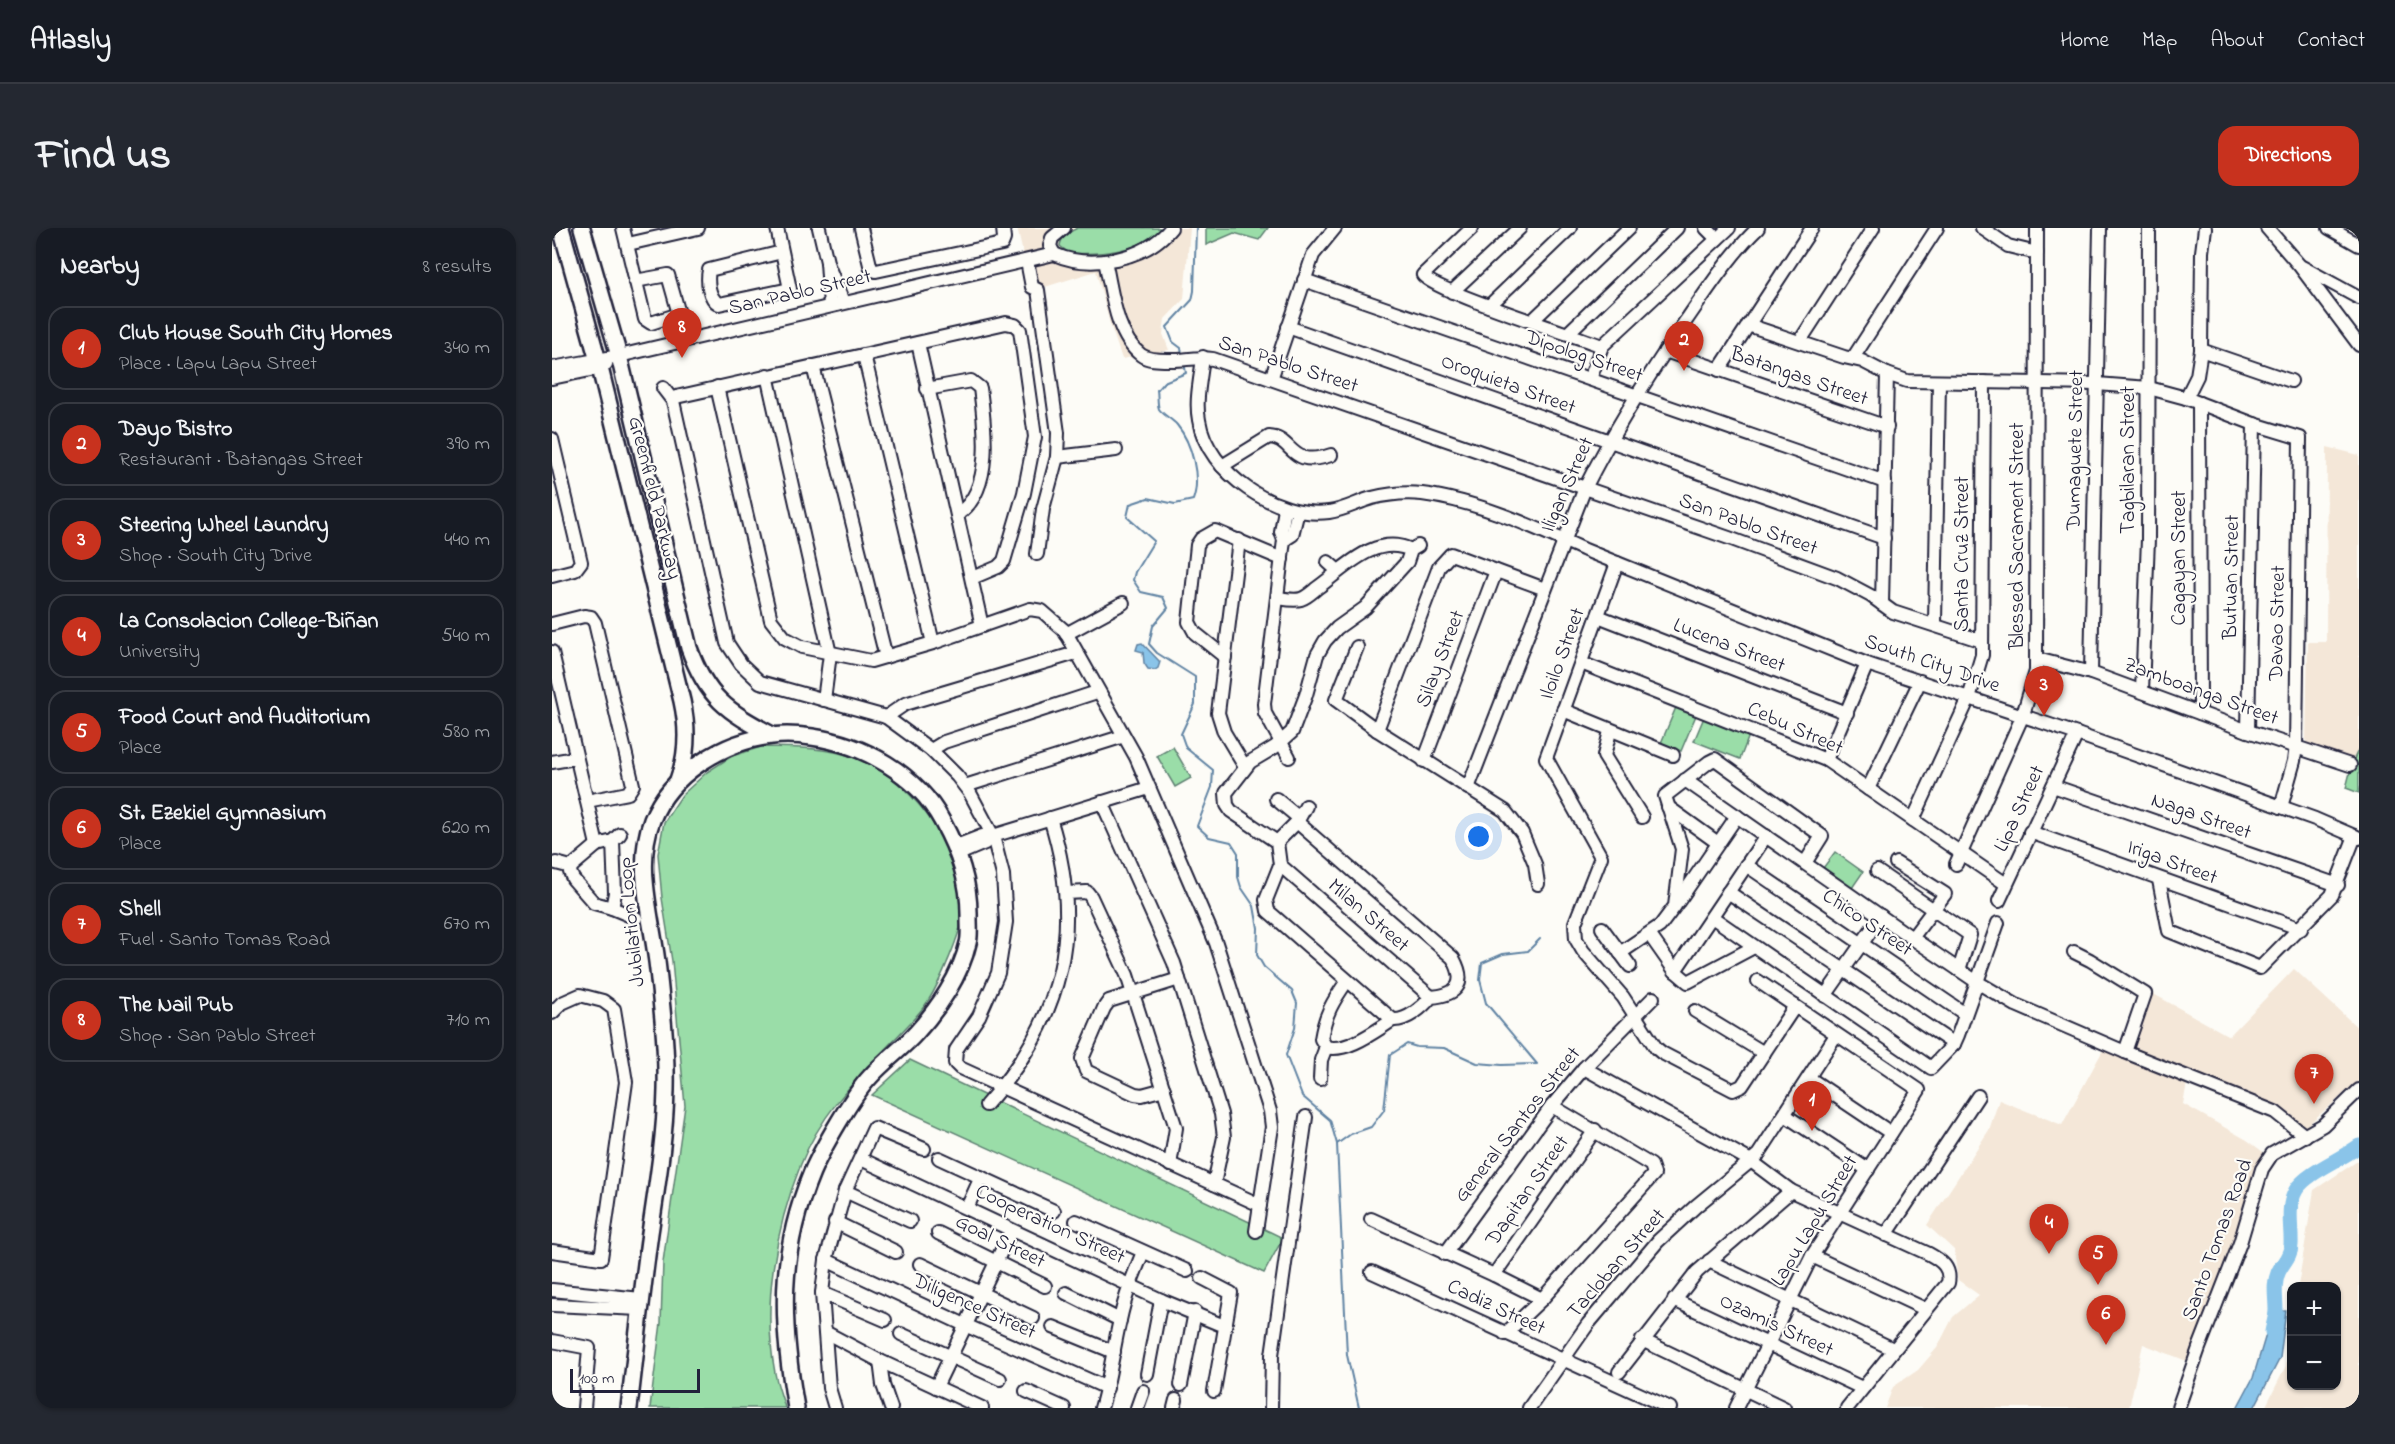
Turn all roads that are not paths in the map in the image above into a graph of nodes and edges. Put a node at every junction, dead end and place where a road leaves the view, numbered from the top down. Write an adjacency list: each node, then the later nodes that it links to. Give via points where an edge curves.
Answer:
1 (561, 228): 61 (main road, Greenfield Parkway)
2 (582, 228): 58 (main road, Greenfield Parkway)
3 (623, 228): 31 (street)
4 (694, 228): 31 (street)
5 (777, 228): 33 (street)
6 (819, 228): 36 (street)
7 (861, 228): 8 (street, via 871,269 876,271 1002,244)
8 (1003, 228)
9 (1064, 228): 35 (street, via 1052,238)
10 (1171, 228): 38 (street, via 1138,251)
11 (1335, 228): 40 (street, via 1313,255)
12 (1472, 228): 42 (street, via 1423,275)
13 (1520, 228): 42 (street)
14 (1570, 228): 46 (street)
15 (1629, 228): 47 (street)
16 (1677, 228): 50 (street)
17 (1706, 228): 30 (street)
18 (1729, 228): 30 (street)
19 (1758, 228): 56 (street, Iligan Street, via 1730,258)
20 (1812, 228): 48 (street)
21 (1873, 228): 51 (street)
22 (1937, 228): 60 (street)
23 (1982, 228): 34 (street, via 2008,246)
24 (2037, 228): 34 (street, Blessed Sacrament Street)
25 (2100, 228): 74 (street, Dumaguete Street)
26 (2149, 228): 77 (street, Tagbilaran Street)
27 (2205, 228): 55 (street)
28 (2267, 228): 39 (street)
29 (2330, 228): 32 (street)
30 (1717, 240): 54 (street)
31 (628, 244): 41 (street)
32 (2359, 245)
33 (782, 252): 33 (street, via 709,270 714,301 719,304 790,289)
34 (2037, 253): 73 (street, Blessed Sacrament Street)
35 (1054, 254): 37 (street, San Pablo Street); 38 (street, San Pablo Street, via 1067,260)
36 (827, 261): 44 (street); 45 (street)
37 (1027, 261): 44 (street, San Pablo Street); 89 (street, via 1032,287 1038,290 1058,432)
38 (1105, 261): 59 (street, San Pablo Street, via 1120,322 1141,355 1172,361)
39 (2299, 265): 43 (street); 53 (street)
40 (1304, 280): 49 (street); 69 (street, Dipolog Street)
41 (635, 281)
42 (1452, 292): 46 (street)
43 (2359, 298)
44 (843, 302): 45 (street, San Pablo Street)
45 (830, 306): 58 (street, San Pablo Street)
46 (1489, 306): 47 (street)
47 (1533, 320): 50 (street)
48 (1748, 325): 51 (street); 64 (street)
49 (1288, 327): 68 (street); 86 (street, Oroquieta Street)
50 (1568, 333): 54 (street)
51 (1800, 341): 60 (street)
52 (918, 343): 57 (street); 78 (street); 107 (street, via 1006,323 1020,330 1035,437 1004,561)
53 (2359, 345)
54 (1602, 346): 69 (street)
55 (2201, 350): 70 (street); 80 (street, via 2197,376)
56 (1665, 351): 64 (street, Batangas Street); 79 (street, Iligan Street)
57 (864, 355): 62 (street); 118 (street)
58 (619, 356): 61 (street, San Pablo Street); 130 (main road, Greenfield Parkway, via 689,648)
59 (1198, 357): 68 (street, San Pablo Street); 90 (street, South City Drive, via 1198,420 1208,447)
60 (1853, 358): 65 (street)
61 (599, 364): 63 (street); 67 (street); 135 (main road, Greenfield Parkway)
62 (813, 366): 66 (street); 123 (street)
63 (552, 368)
64 (1719, 370): 84 (street, Batangas Street)
65 (1887, 374): 71 (street, via 1907,381); 84 (street)
66 (767, 375): 75 (street); 122 (street)
67 (552, 378)
68 (1271, 379): 92 (street, San Pablo Street)
69 (1590, 379): 79 (street, Dipolog Street)
70 (2291, 381)
71 (1939, 382): 72 (street); 114 (street)
72 (1984, 382): 73 (street); 117 (street, Santa Cruz Street)
73 (2038, 383): 74 (street); 125 (street, Blessed Sacrament Street)
74 (2097, 384): 77 (street); 128 (street, Dumaguete Street)
75 (717, 387): 81 (street, via 676,397); 122 (street, via 771,620 785,638)
76 (663, 388): 81 (street)
77 (2149, 388): 80 (street); 131 (street, Tagbilaran Street)
78 (927, 389): 95 (street); 95 (street, via 971,381 980,388 986,434 982,471 969,507)
79 (1637, 396): 86 (street, Iligan Street); 91 (street, Dipolog Street)
80 (2186, 398): 82 (street)
81 (674, 401): 134 (street, via 727,643 760,682)
82 (2199, 403): 83 (street); 138 (street, Cagayan Street)
83 (2254, 424): 143 (street, Butuan Street); 148 (street, Davao Street, via 2300,438)
84 (1887, 427): 91 (street)
85 (552, 439): 106 (street, via 581,562 575,570)
86 (1608, 442): 92 (street, Iligan Street); 96 (street, Oroquieta Street)
87 (1116, 450): 89 (street)
88 (1331, 455): 90 (street, via 1300,457 1269,437)
89 (1057, 457): 100 (street)
90 (1222, 466): 93 (street, South City Drive, via 1245,487)
91 (1885, 482): 96 (street)
92 (1585, 488): 99 (street, Iligan Street); 111 (street, San Pablo Street, via 1837,578)
93 (1285, 509): 94 (street, South City Drive); 98 (street, via 1281,532)
94 (1298, 512): 98 (street, via 1292,536); 99 (street, South City Drive, via 1331,512 1394,494 1423,494 1471,505)
95 (958, 514): 107 (street)
96 (1884, 538): 111 (street)
97 (1239, 540): 101 (street); 124 (street); 124 (street, via 1223,532 1208,534 1197,545 1194,565 1189,622 1195,633)
98 (1284, 540): 101 (street)
99 (1564, 540): 103 (street, South City Drive); 108 (street, Iligan Street)
100 (1036, 554)
101 (1282, 559): 109 (street)
102 (1328, 562): 104 (street)
103 (1617, 563): 112 (street, Iloilo Street); 127 (street, South City Drive)
104 (1338, 571): 109 (street, via 1306,596 1293,600); 147 (street, via 1373,549 1395,545 1415,548 1365,608 1325,641 1317,655 1296,726)
105 (1496, 571): 108 (street); 141 (street, via 1451,554 1439,567); 154 (street, Silay Street)
106 (552, 576)
107 (972, 578): 115 (street)
108 (1545, 589): 163 (street, Iligan Street)
109 (1278, 598): 147 (street, via 1264,704)
110 (1123, 603): 116 (street)
111 (1882, 604): 114 (street, San Pablo Street, via 1893,612)
112 (1598, 616): 126 (street, Iloilo Street); 137 (street, Lucena Street)
113 (552, 624): 166 (street, via 584,616 595,623 633,785 628,793)
114 (1935, 624): 117 (street, San Pablo Street)
115 (982, 626): 116 (street, via 1030,609 1042,611); 118 (street)
116 (1066, 634): 121 (street)
117 (1982, 641): 133 (street, Santa Cruz Street, via 1980,665)
118 (933, 643): 123 (street)
119 (1357, 647): 141 (street, via 1336,700)
120 (552, 652): 152 (street)
121 (1076, 652): 132 (street); 140 (street, via 905,704)
122 (830, 654): 123 (street, via 871,661); 134 (street)
123 (886, 657)
124 (1225, 657): 157 (street, via 1220,721)
125 (2037, 659): 128 (street, Zamboanga Street); 139 (street, Blessed Sacrament Street)
126 (1581, 663): 136 (street, Iloilo Street); 153 (street, Cebu Street)
127 (1867, 664): 129 (street, South City Drive); 137 (street)
128 (2091, 673): 131 (street, Zamboanga Street)
129 (1920, 681): 133 (street, South City Drive); 164 (street)
130 (707, 686): 135 (main road, via 689,689); 145 (main road, Greenfield Parkway, via 727,709)
131 (2142, 691): 138 (street, Zamboanga Street)
132 (1097, 692): 146 (street); 149 (street, via 944,742)
133 (1969, 698): 139 (street, South City Drive); 175 (street, Santa Cruz Street)
134 (824, 700): 140 (street)
135 (682, 701): 158 (main road, Greenfield Parkway, via 686,744)
136 (1563, 710): 142 (street); 230 (street, Iloilo Street, via 1546,758 1601,857 1575,923 1576,939)
137 (1847, 713): 153 (street)
138 (2200, 713): 143 (street, Zamboanga Street)
139 (2023, 715): 144 (street, South City Drive); 184 (street, Blessed Sacrament Street)
140 (886, 717): 149 (street)
141 (1377, 730): 154 (street)
142 (1611, 731): 150 (street); 172 (street, via 1604,756)
143 (2248, 731): 148 (street, Zamboanga Street)
144 (2078, 734): 161 (street, Lipa Street); 170 (street, South City Drive)
145 (772, 735): 158 (main road, Jubilation Loop, via 733,747); 183 (main road, Jubilation Loop, via 828,739 882,762 920,791 938,814)
146 (1124, 736): 160 (street); 162 (street)
147 (1281, 742): 151 (street); 157 (street)
148 (2296, 746): 156 (street, Zamboanga Street); 170 (street, Davao Street)
149 (931, 750): 160 (street)
150 (1673, 755)
151 (1290, 757)
152 (575, 758): 155 (street); 166 (street)
153 (1826, 760): 164 (street, Cebu Street)
154 (1424, 761): 163 (street)
155 (552, 762)
156 (2350, 765)
157 (1245, 767): 180 (street, via 1226,793 1227,805 1230,811)
158 (678, 780): 297 (main road, Jubilation Loop, via 653,817 645,848 644,871 660,987 666,1093)
159 (1685, 780): 169 (street, via 1665,796); 171 (street); 185 (street, via 1715,759 1822,836)
160 (965, 786): 178 (street)
161 (2053, 786): 176 (street, Lipa Street); 195 (street, Naga Street)
162 (1149, 788): 167 (street); 261 (street, via 1216,943 1270,1111 1272,1127)
163 (1468, 788): 193 (street, via 1505,811 1518,827 1535,864)
164 (1868, 789): 175 (street, Cebu Street)
165 (1276, 799): 174 (street)
166 (587, 801): 182 (street)
167 (1102, 802): 173 (street); 218 (street)
168 (1306, 806): 174 (street)
169 (1668, 807): 181 (street); 199 (street, via 1683,856)
170 (2281, 807): 179 (street, South City Drive)
171 (1737, 816): 177 (street); 181 (street)
172 (1642, 817)
173 (1050, 818): 178 (street); 197 (street, via 1063,864)
174 (1298, 820): 180 (street); 224 (street, via 1453,958 1459,984 1444,996)
175 (1913, 820): 184 (street, Cebu Street)
176 (2030, 832): 192 (street, Iriga Street); 194 (street, Lipa Street)
177 (1766, 836): 185 (street); 189 (street)
178 (991, 837): 183 (street, via 978,846); 240 (street, via 1006,895 1003,946 989,994 954,1058 960,1068)
179 (2357, 837): 195 (street)
180 (1277, 842): 188 (street)
181 (1718, 843): 199 (street)
182 (597, 845): 190 (street); 200 (street, via 616,838)
183 (957, 850): 331 (main road, Jubilation Loop, via 970,896 969,942 952,981 913,1037 867,1079 813,1169 794,1221 785,1274 784,1320)
184 (1958, 858): 194 (street, Cebu Street)
185 (1805, 862): 202 (street)
186 (556, 863): 190 (street)
187 (1896, 863): 201 (street, via 1945,894)
188 (1280, 865): 219 (street, via 1266,900 1268,911); 224 (street, Milan Street)
189 (1746, 865): 196 (street); 210 (street, Chico Street)
190 (571, 867): 200 (street, via 573,879 594,903)
191 (1877, 871): 201 (street)
192 (2159, 880): 207 (street, Iriga Street); 207 (street, via 2169,931 2260,968)
193 (1538, 884)
194 (2006, 884): 198 (street, Lipa Street)
195 (2338, 885): 207 (street)
196 (1728, 892): 203 (street); 215 (street)
197 (1066, 893): 222 (street, via 1087,892 1091,897); 240 (street, via 1065,947 1056,987 1021,1063)
198 (1999, 901)
199 (1675, 906): 208 (street)
200 (612, 908): 204 (street)
201 (1932, 910): 209 (street); 216 (street, via 1970,935)
202 (1881, 916): 209 (street); 210 (street)
203 (1712, 917): 211 (street); 217 (street)
204 (636, 918)
205 (1998, 923): 221 (street)
206 (1602, 928): 213 (street)
207 (2301, 929)
208 (1649, 934): 213 (street); 217 (street)
209 (1912, 938): 216 (street)
210 (1862, 944): 215 (street); 229 (street, Chico Street)
211 (1754, 947): 217 (street, via 1688,982); 223 (street)
212 (2074, 952): 235 (street, via 2145,994)
213 (1620, 953): 214 (street)
214 (1630, 966)
215 (1844, 969): 223 (street); 233 (street)
216 (1959, 970): 221 (street)
217 (1675, 971)
218 (1179, 979): 222 (street); 258 (street, via 1224,1129)
219 (1347, 981): 231 (street); 234 (street, via 1330,1005 1323,1026 1321,1039)
220 (1758, 981): 226 (street)
221 (1977, 982): 229 (street); 235 (street, via 2016,1005)
222 (1133, 993): 241 (street); 241 (street, via 1106,1004 1082,1059 1083,1065 1086,1071 1136,1094)
223 (1825, 996): 233 (street, via 1931,1068)
224 (1431, 997): 231 (street, via 1424,1006 1399,1021)
225 (1653, 998): 230 (street, General Santos Street)
226 (1795, 1006): 232 (street); 236 (street)
227 (1695, 1011): 236 (street)
228 (552, 1013): 273 (street, via 562,1003 580,995 603,1001 614,1010 626,1082 601,1258)
229 (1965, 1014): 233 (street)
230 (1636, 1015): 236 (street, via 1662,1053 1733,1090 1742,1086); 237 (street, General Santos Street)
231 (1393, 1020): 234 (street, via 1349,1045 1335,1050)
232 (1836, 1035): 239 (street, Tacloban Street); 249 (street, Lapu Lapu Street, via 1919,1090)
233 (1954, 1044)
234 (1326, 1047): 238 (street)
235 (2125, 1052): 250 (street, via 2275,1112)
236 (1764, 1053)
237 (1584, 1068): 245 (street, General Santos Street); 254 (street)
238 (1320, 1078)
239 (1809, 1078): 246 (street, Tacloban Street); 249 (street)
240 (1002, 1087): 244 (street); 255 (street)
241 (1164, 1089): 255 (street, via 1176,1128)
242 (2359, 1090): 250 (street, Santo Tomas Road, via 2330,1119)
243 (1978, 1096): 272 (street)
244 (986, 1105)
245 (1552, 1106): 248 (street); 276 (street, General Santos Street)
246 (1785, 1115): 254 (street, Tacloban Street); 256 (street)
247 (1306, 1117): 338 (street, via 1272,1354)
248 (1595, 1130): 284 (street, Dapitan Street); 292 (street, via 1651,1165 1654,1174)
249 (1891, 1133): 256 (street, Lapu Lapu Street)
250 (2305, 1136): 344 (street, Santo Tomas Road, via 2272,1154 2262,1169 2240,1243)
251 (924, 1149): 253 (street, via 874,1128)
252 (939, 1158): 257 (street)
253 (861, 1159): 259 (street); 262 (street, Cooperation Street)
254 (1751, 1161): 260 (street); 316 (street, Tacloban Street, via 1658,1241)
255 (1170, 1165): 258 (street)
256 (1868, 1170): 264 (street, Lapu Lapu Street)
257 (981, 1177): 262 (street); 263 (street)
258 (1214, 1184): 261 (street)
259 (845, 1191): 266 (street); 268 (street)
260 (1791, 1191): 264 (street); 280 (street)
261 (1260, 1205): 270 (street)
262 (967, 1208): 269 (street, Cooperation Street)
263 (1054, 1211)
264 (1838, 1214): 272 (street); 277 (street, Lapu Lapu Street)
265 (1371, 1219): 276 (street)
266 (909, 1221)
267 (1076, 1221): 275 (street)
268 (835, 1222): 274 (street); 278 (street)
269 (1011, 1231): 279 (street); 286 (street, Cooperation Street)
270 (1256, 1231)
271 (938, 1233): 279 (street, Goal Street)
272 (1886, 1235): 299 (street, via 1946,1265 1948,1283)
273 (552, 1251)
274 (897, 1252)
275 (1143, 1252): 282 (street); 286 (street)
276 (1445, 1254): 284 (street)
277 (1812, 1256): 295 (street, Lapu Lapu Street); 299 (street)
278 (826, 1260): 290 (street); 304 (street, Diligence Street)
279 (998, 1261): 287 (street, Goal Street); 289 (street)
280 (1709, 1261): 294 (street); 295 (street)
281 (920, 1264): 289 (street)
282 (1187, 1271)
283 (1372, 1272): 309 (street, Cadiz Street)
284 (1494, 1275): 292 (street)
285 (1202, 1278): 305 (street, via 1231,1293)
286 (1130, 1284): 293 (street, Cooperation Street); 303 (street)
287 (1046, 1286)
288 (552, 1290): 296 (street)
289 (982, 1292): 301 (street); 304 (street)
290 (822, 1293): 302 (street); 307 (street)
291 (1066, 1293): 303 (street)
292 (1542, 1299): 309 (street)
293 (1161, 1300): 300 (street, Cooperation Street); 319 (street)
294 (1674, 1300): 310 (street); 312 (street, Ozamis Street)
295 (1789, 1300): 312 (street, Lapu Lapu Street); 313 (street)
296 (603, 1302): 297 (street); 298 (street)
297 (641, 1304): 330 (main road, Jubilation Loop)
298 (552, 1305)
299 (1926, 1309): 313 (street)
300 (1195, 1312): 305 (street, Cooperation Street); 321 (street)
301 (1033, 1318)
302 (885, 1320)
303 (1120, 1320): 314 (street)
304 (965, 1325): 315 (street); 323 (street, Diligence Street)
305 (1224, 1326): 328 (street)
306 (1053, 1327): 314 (street)
307 (825, 1332): 317 (street); 332 (street, via 829,1388)
308 (901, 1334): 315 (street)
309 (1505, 1334): 316 (street, Cadiz Street)
310 (1642, 1340): 318 (street); 325 (street)
311 (552, 1341): 329 (street, via 589,1348)
312 (1768, 1345): 324 (street, Ozamis Street); 325 (street, Lapu Lapu Street)
313 (1893, 1349): 324 (street)
314 (1114, 1353): 323 (street)
315 (950, 1357): 320 (street); 322 (street)
316 (1562, 1360): 339 (street, Tacloban Street); 340 (street, Cadiz Street)
317 (880, 1361): 322 (street); 333 (street)
318 (1619, 1372)
319 (1147, 1374)
320 (1000, 1379)
321 (1180, 1385)
322 (936, 1387): 334 (street)
323 (1107, 1388): 336 (street)
324 (1862, 1388): 343 (street)
325 (1745, 1389): 341 (street, Lapu Lapu Street); 342 (street)
326 (1026, 1391): 335 (street)
327 (1143, 1391): 337 (street)
328 (1214, 1391)
329 (584, 1408)
330 (629, 1408)
331 (796, 1408)
332 (835, 1408)
333 (891, 1408)
334 (982, 1408)
335 (1064, 1408)
336 (1101, 1408)
337 (1137, 1408)
338 (1271, 1408)
339 (1529, 1408)
340 (1670, 1408)
341 (1736, 1408)
342 (1784, 1408)
343 (1848, 1408)
344 (2178, 1408)

